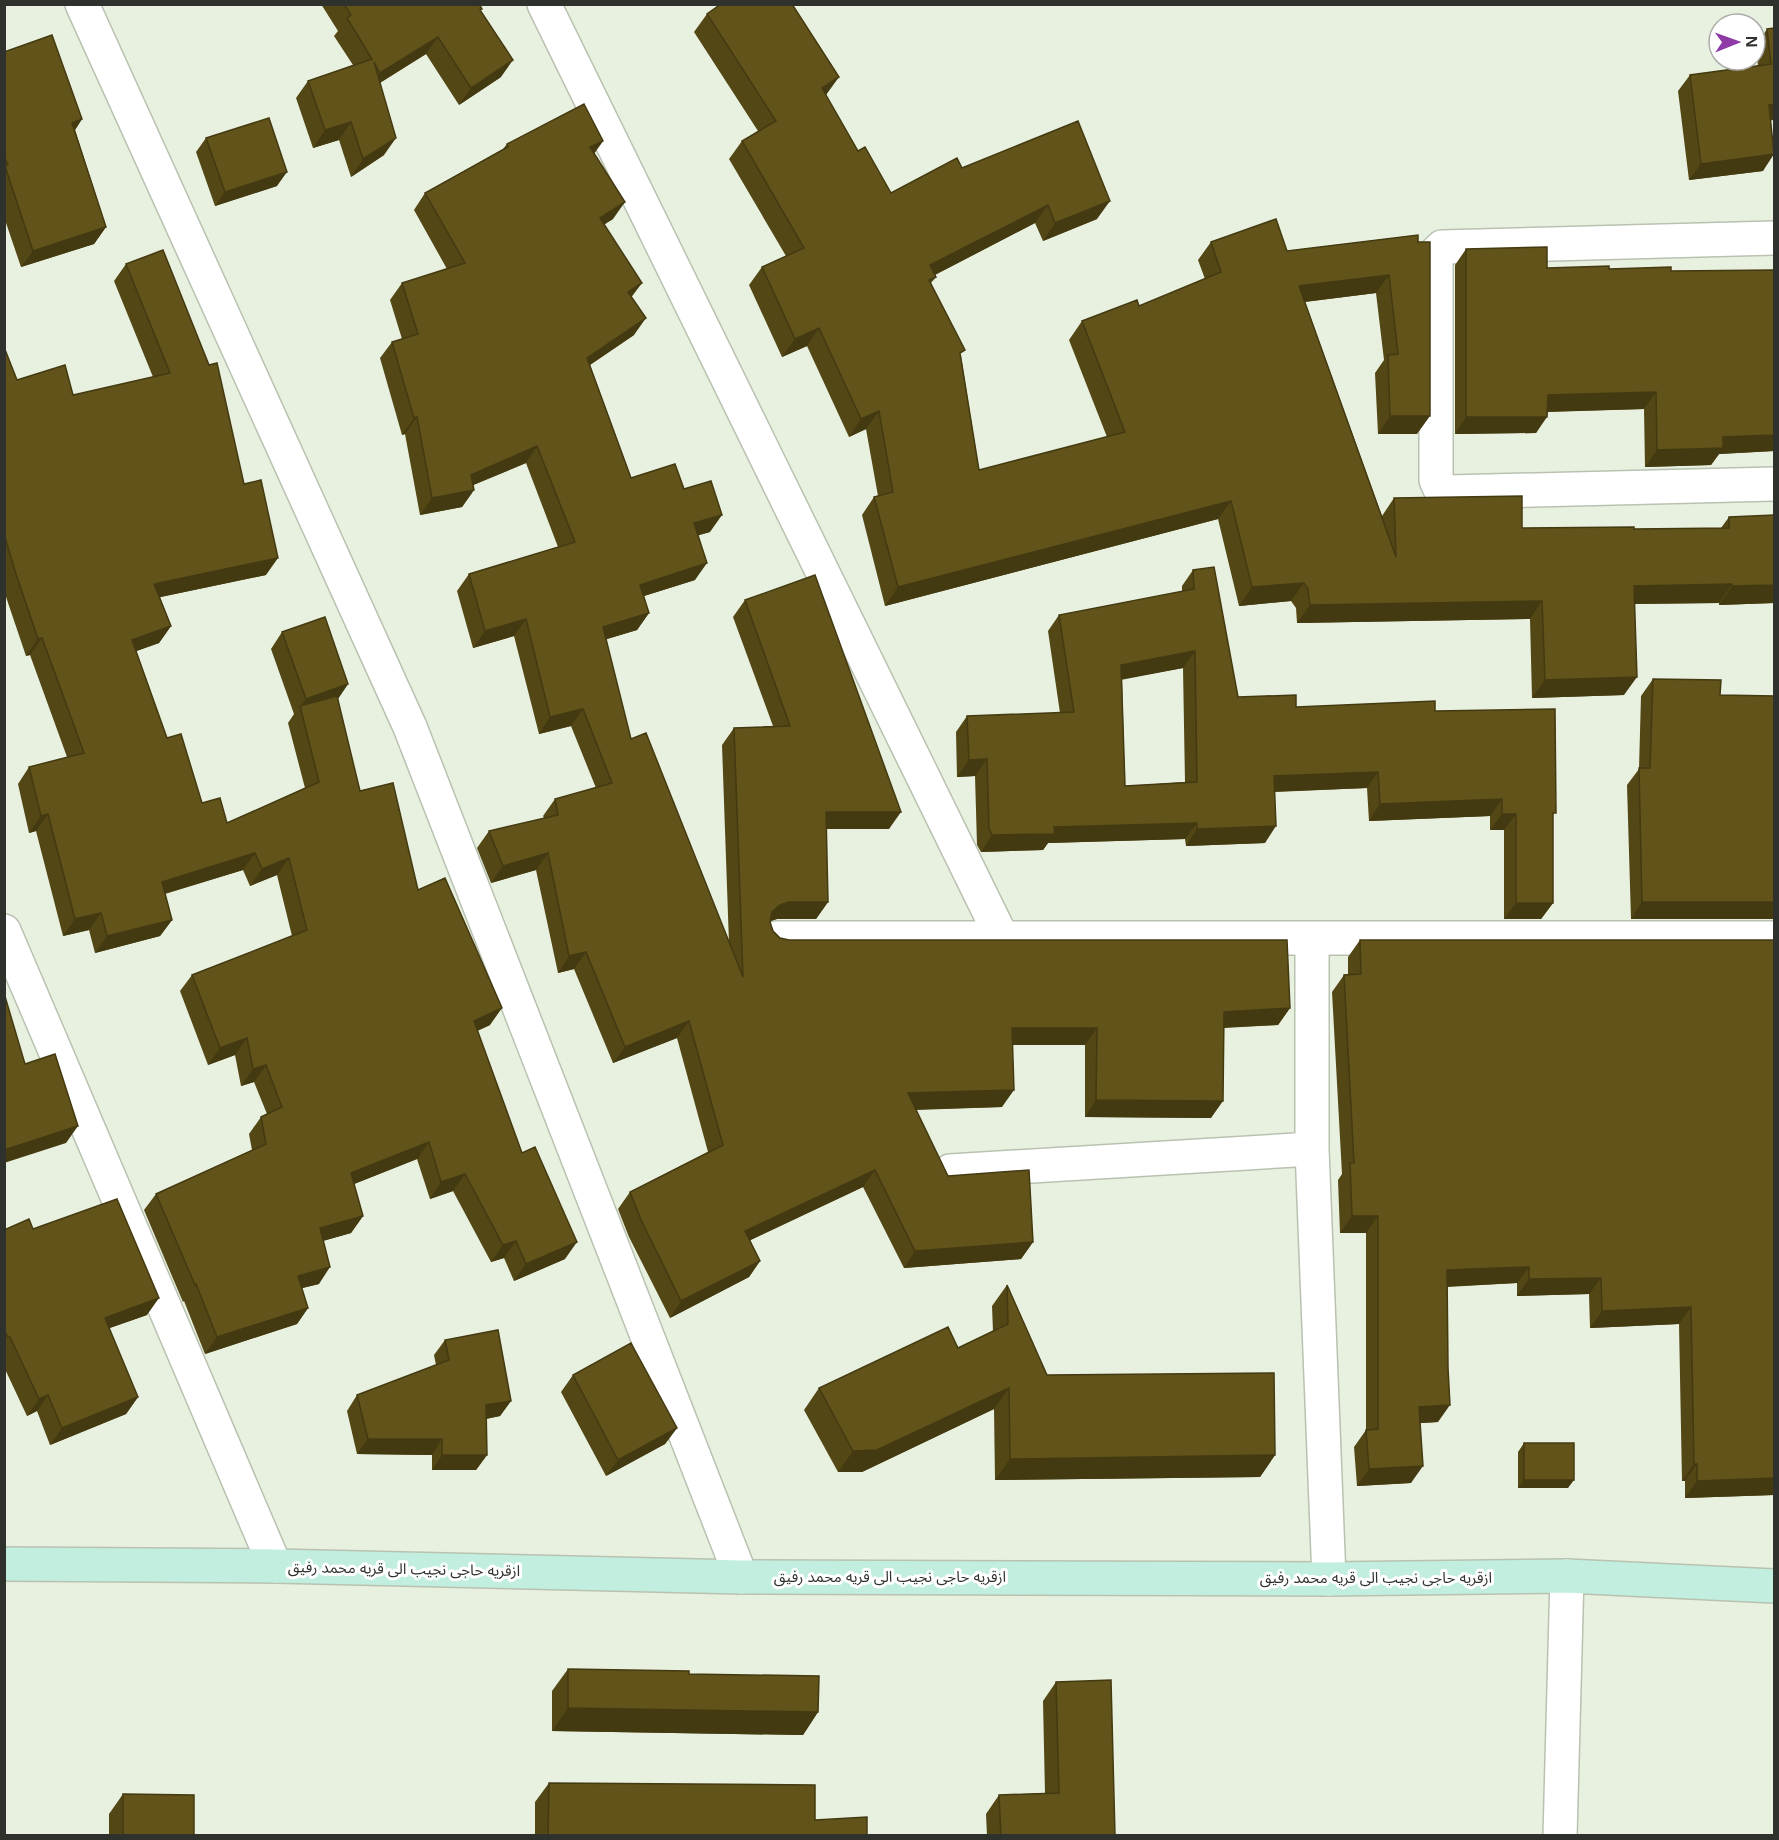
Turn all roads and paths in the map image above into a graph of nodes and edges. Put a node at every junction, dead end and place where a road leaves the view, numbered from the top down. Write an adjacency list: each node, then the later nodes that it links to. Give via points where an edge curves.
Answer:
1 (82, 4): 15 (street, via 410,727)
2 (544, 4): 7 (street)
3 (1774, 238): 4 (street, via 1442,247 1436,253 1436,480 1439,487 1450,492)
4 (1774, 484)
5 (4, 932): 13 (street)
6 (777, 938): 7 (street)
7 (1002, 938): 8 (street)
8 (1312, 938): 9 (street); 10 (street)
9 (1774, 938)
10 (1312, 1149): 11 (street); 16 (street)
11 (950, 1171)
12 (4, 1564): 13 (street, ازقریه حاجی نجیب الی قریه محمد رفیق)
13 (275, 1566): 15 (street, ازقریه حاجی نجیب الی قریه محمد رفیق)
14 (1567, 1576): 16 (street, ازقریه حاجی نجیب الی قریه محمد رفیق); 17 (street, ازقریه حاجی نجیب الی قریه محمد رفیق); 18 (street)
15 (741, 1577): 16 (street, ازقریه حاجی نجیب الی قریه محمد رفیق)
16 (1329, 1579)
17 (1774, 1586)
18 (1560, 1836)

